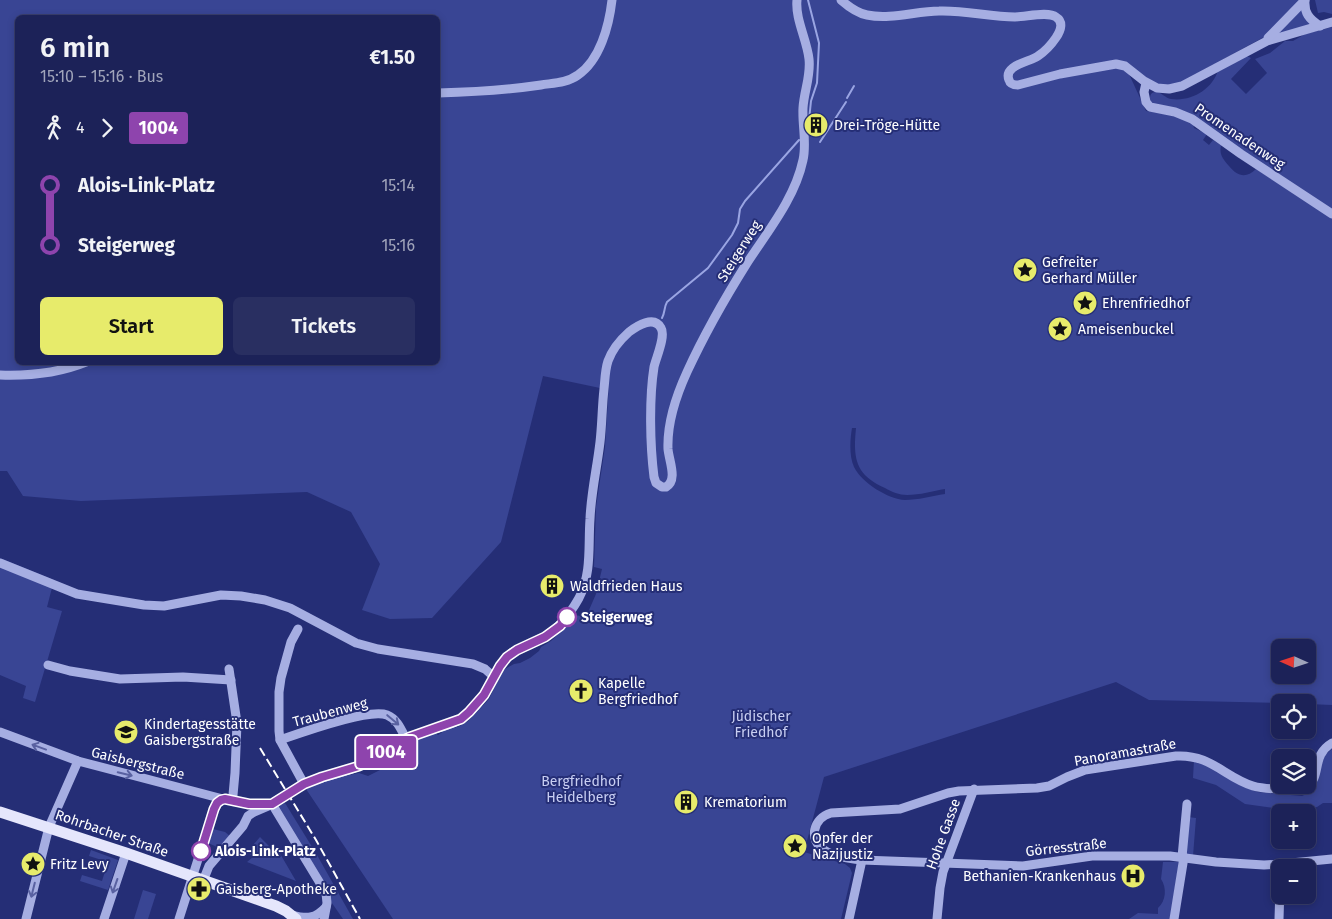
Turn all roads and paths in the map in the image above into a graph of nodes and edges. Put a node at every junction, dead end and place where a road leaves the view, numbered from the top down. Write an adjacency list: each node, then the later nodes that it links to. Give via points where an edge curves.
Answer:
1 (612, 0): 11 (street, via 607,27 597,53 576,77 504,90)
2 (791, 0): 6 (street)
3 (797, 0): 6 (street)
4 (841, 0): 10 (street, via 859,12 878,16 938,11 1057,17 1061,28 1053,42 1039,56 1010,70 1008,78 1012,84 1022,85 1116,64 1125,66)
5 (1305, 0): 8 (street, via 1307,16); 9 (street)
6 (797, 12): 19 (street, Steigerweg, via 810,64 803,107 803,161 787,201 722,305 681,386 668,435 672,481 663,488 654,477 652,391 662,333 658,324 648,322 622,338 606,367 598,466 590,510 588,568 582,591 560,626 512,653)
7 (1332, 22): 8 (street)
8 (1320, 26): 9 (street)
9 (1267, 41): 10 (street, via 1177,88 1159,89)
10 (1146, 83): 12 (street, Promenadenweg, via 1145,97 1150,107 1192,119)
11 (440, 93)
12 (1332, 214)
13 (78, 365): 14 (street, via 57,371)
14 (0, 375)
15 (0, 562): 19 (street, via 77,594 144,605 164,606 221,596 264,600 297,611 363,646 473,664)
16 (298, 630): 23 (street, via 291,642 280,685)
17 (48, 666): 20 (street, via 120,678)
18 (229, 669): 20 (street)
19 (494, 676): 22 (street, Steigerweg, via 484,695 464,717)
20 (231, 680): 28 (street, via 237,723)
21 (0, 732): 25 (street, Gaisbergstraße, one-way to 21)
22 (406, 739): 23 (street, Traubenweg, one-way to 22, via 328,724 377,713 395,720); 26 (street, Steigerweg, via 377,758)
23 (280, 740): 26 (street)
24 (1332, 743): 27 (street, Panoramastraße, via 1321,752 1314,778 1309,786 1302,789 1252,786 1202,759 1183,756 1085,770 1037,788)
25 (78, 761): 28 (street, Gaisbergstraße, one-way to 28); 33 (street)
26 (303, 785): 29 (street, Steigerweg, bridge)
27 (974, 790): 37 (street, Panoramastraße, via 948,793 900,809 823,816 814,834 822,849); 38 (street, Hohe Gasse)
28 (231, 800): 29 (street, Gaisbergstraße); 32 (street); 39 (street, via 217,803 214,809)
29 (273, 803): 32 (street, Steigerweg, via 254,812); 41 (street, via 326,893)
30 (1187, 804): 35 (street)
31 (0, 812): 33 (main road, Rohrbacher Straße)
32 (245, 822): 39 (street, Steigerweg)
33 (49, 827): 34 (main road, Rohrbacher Straße); 43 (street, one-way to 43)
34 (126, 853): 39 (main road, Rohrbacher Straße); 44 (street, one-way to 44)
35 (1183, 857): 36 (street, Görresstraße, via 1264,865); 38 (street, Görresstraße, via 1092,856 1024,866); 49 (street)
36 (1332, 859)
37 (862, 860): 38 (street, Görresstraße); 47 (street)
38 (945, 864): 48 (street, Hohe Gasse)
39 (197, 879): 42 (main road, Rohrbacher Straße, via 276,906); 45 (street)
40 (1279, 904): 50 (street)
41 (326, 907): 42 (street, via 312,917); 46 (street)
42 (294, 917)
43 (26, 919)
44 (104, 919)
45 (179, 919)
46 (324, 919)
47 (849, 919)
48 (937, 919)
49 (1174, 919)
50 (1279, 919)

